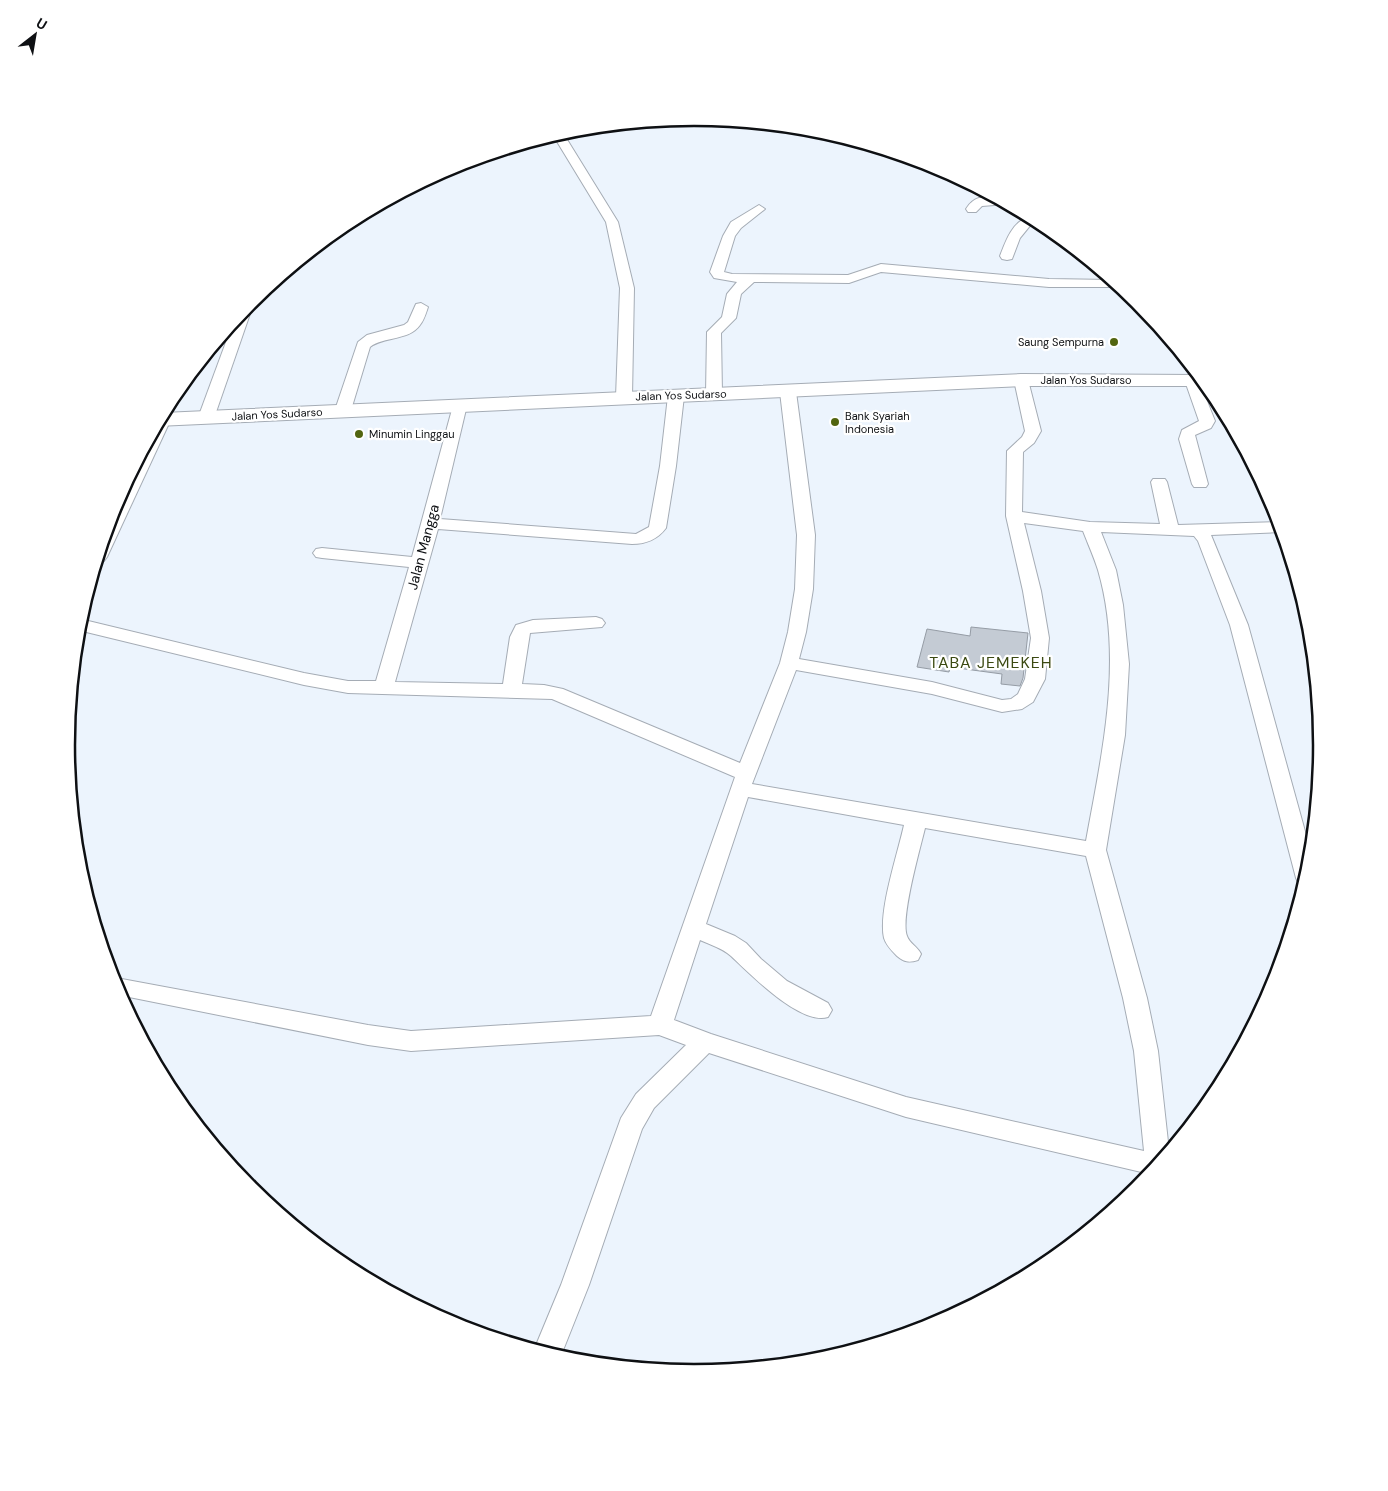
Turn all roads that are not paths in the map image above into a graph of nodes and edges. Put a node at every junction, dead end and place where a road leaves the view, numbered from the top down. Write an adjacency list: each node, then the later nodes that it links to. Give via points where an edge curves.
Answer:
1 (562, 141): 19 (street, via 612,222 626,288)
2 (991, 202): 4 (street, via 979,202)
3 (759, 209): 7 (street, via 736,225 717,272 725,277)
4 (972, 209)
5 (1022, 220): 6 (street)
6 (1007, 256)
7 (751, 278): 8 (street, via 849,278 881,268 1032,282); 17 (street, via 731,296 729,318 714,332)
8 (1106, 284)
9 (421, 307): 21 (street, via 409,328 372,338 364,345)
10 (238, 328): 11 (street)
11 (232, 345): 12 (street); 22 (street)
12 (222, 346)
13 (1021, 380): 14 (highway, Jalan Yos Sudarso); 16 (highway, Jalan Yos Sudarso); 26 (street, via 1033,431 1015,451)
14 (1194, 381)
15 (1199, 388): 25 (street, via 1207,421 1188,433 1187,439)
16 (788, 392): 17 (highway, Jalan Yos Sudarso); 36 (street, via 806,535 804,589)
17 (714, 394): 18 (highway, Jalan Yos Sudarso)
18 (676, 396): 19 (highway, Jalan Yos Sudarso); 27 (street, via 657,528 650,536 632,539)
19 (624, 397): 20 (highway, Jalan Yos Sudarso)
20 (459, 405): 21 (highway, Jalan Yos Sudarso); 27 (street, Jalan Mangga)
21 (343, 410): 22 (highway, Jalan Yos Sudarso)
22 (206, 418): 23 (highway, Jalan Yos Sudarso)
23 (169, 419)
24 (1159, 482): 30 (street)
25 (1200, 484)
26 (1014, 516): 28 (street); 36 (street, via 1040,638 1035,679 1026,698 1015,706)
27 (431, 523): 33 (street, Jalan Mangga)
28 (1090, 527): 30 (street); 41 (street, via 1107,570 1120,664 1115,735)
29 (1273, 527): 31 (street)
30 (1170, 529): 31 (street)
31 (1199, 531): 42 (street, via 1206,540 1239,625)
32 (322, 552): 33 (street)
33 (420, 563): 37 (street, Jalan Mangga)
34 (596, 623): 38 (street, via 533,626 524,630 518,637)
35 (87, 626): 37 (street, via 304,679)
36 (789, 663): 39 (street)
37 (383, 689): 38 (street)
38 (512, 691): 39 (street, via 544,691 567,697)
39 (743, 781): 40 (street); 43 (street)
40 (916, 820): 41 (street); 44 (street, via 895,926 896,940)
41 (1095, 850): 49 (street, via 1146,1051)
42 (1302, 862)
43 (693, 928): 46 (street, via 738,949 779,987); 47 (street)
44 (910, 954)
45 (124, 987): 47 (street, via 411,1041)
46 (820, 1010)
47 (660, 1025): 48 (street)
48 (705, 1042): 50 (street, via 926,1113); 51 (street, via 645,1100 630,1126 603,1209)
49 (1157, 1156)
50 (1150, 1163)
51 (550, 1347)

